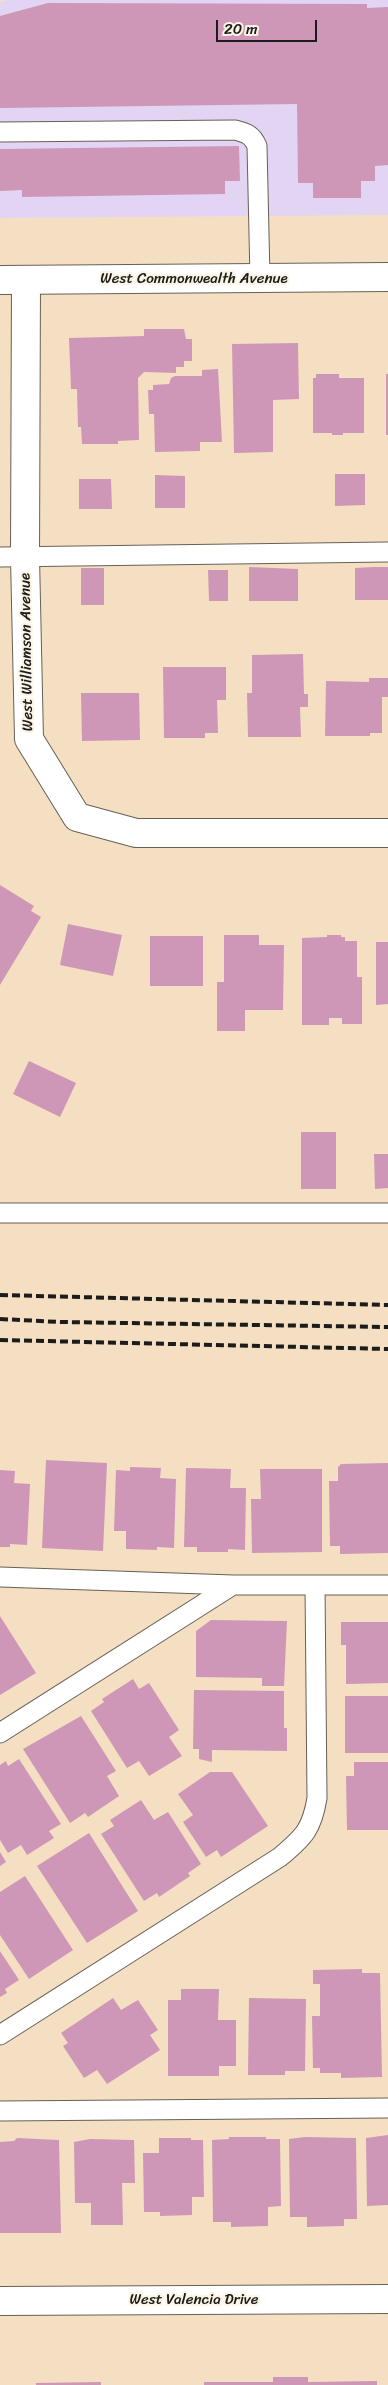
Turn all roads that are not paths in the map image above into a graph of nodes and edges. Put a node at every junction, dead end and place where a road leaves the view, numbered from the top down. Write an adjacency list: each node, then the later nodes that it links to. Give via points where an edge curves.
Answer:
1 (0, 132): 3 (lane, via 235,130 247,133 257,146)
2 (388, 277): 3 (street, West Commonwealth Avenue)
3 (260, 278): 4 (street, West Commonwealth Avenue)
4 (13, 280): 6 (street, West Williamson Avenue)
5 (388, 552): 6 (lane)
6 (12, 557): 7 (street, West Williamson Avenue, via 29,739 77,816 136,833)
7 (388, 833)
8 (0, 1213): 9 (lane)
9 (388, 1213)
10 (0, 1576): 12 (lane)
11 (388, 1585): 13 (lane)
12 (233, 1586): 13 (lane); 14 (lane)
13 (315, 1586): 15 (lane, via 317,1798 314,1818 302,1838 280,1857)
14 (0, 1732)
15 (0, 2035)
16 (388, 2108): 17 (lane)
17 (0, 2112)
18 (388, 2299): 19 (street, West Valencia Drive)
19 (0, 2301)

